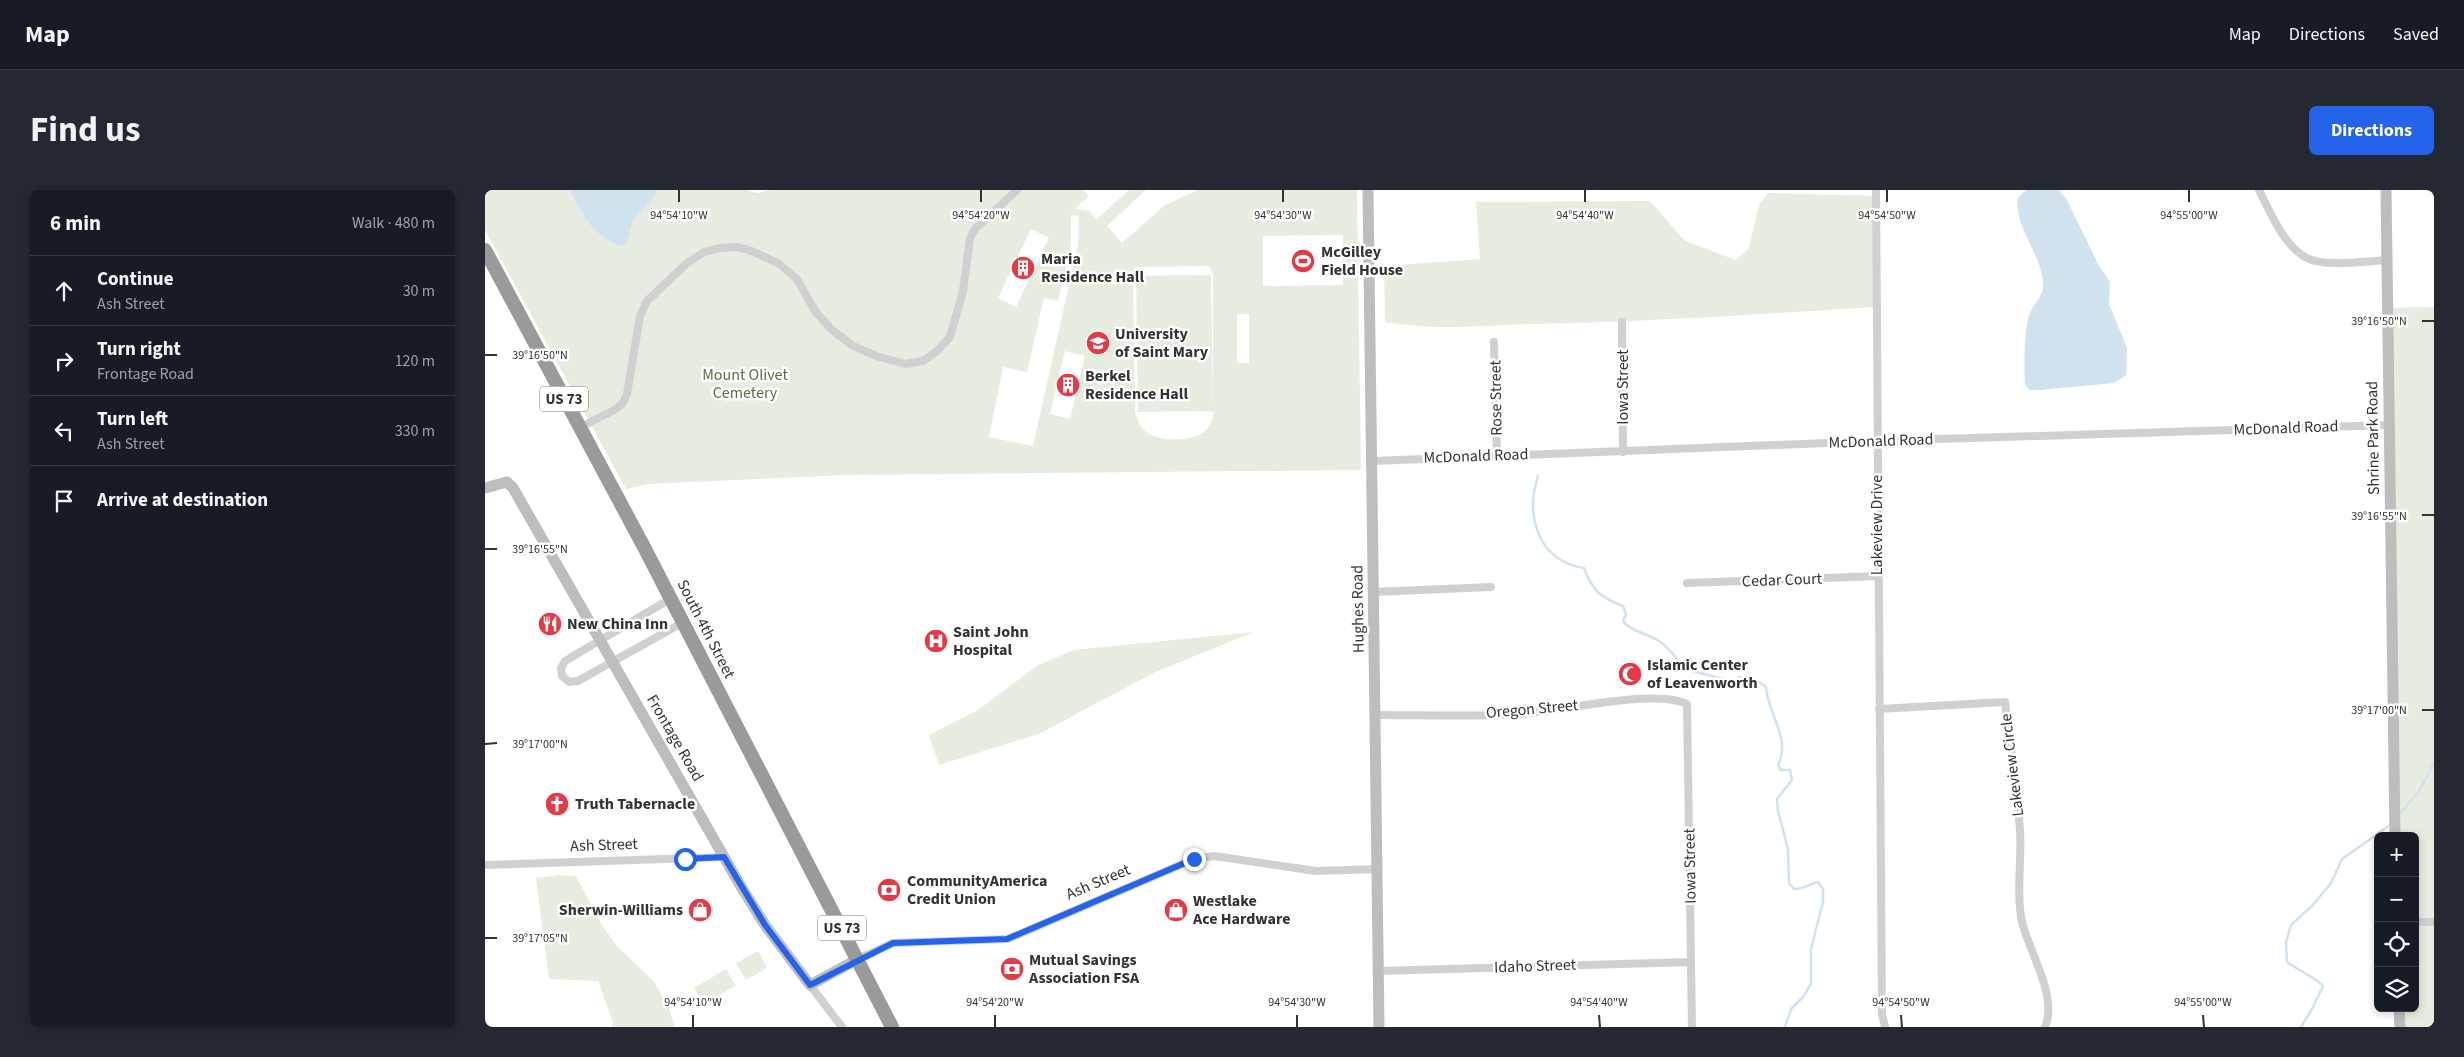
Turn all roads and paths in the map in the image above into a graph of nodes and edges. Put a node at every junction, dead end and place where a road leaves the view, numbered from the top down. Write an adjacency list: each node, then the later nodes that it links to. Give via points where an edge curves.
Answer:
1 (1017, 190): 11 (street, via 975,229 970,238 963,291 950,337 923,361 906,364 853,346 831,329 815,311 797,279 778,263 749,250 720,248 704,252 686,264 647,301 639,316 623,403)
2 (1368, 190): 15 (street, Hughes Road)
3 (1876, 190): 12 (street, Lakeview Drive)
4 (2259, 190): 7 (street, via 2293,248 2306,258 2326,262)
5 (2386, 190): 7 (street, Shrine Park Road)
6 (485, 250): 11 (highway, South 4th Street / US 73)
7 (2387, 260): 10 (street, Shrine Park Road)
8 (1622, 322): 13 (street, Iowa Street)
9 (1494, 342): 14 (street, Rose Street)
10 (2389, 425): 12 (street, McDonald Road); 28 (street, Shrine Park Road)
11 (579, 428): 21 (highway, South 4th Street / US 73)
12 (1876, 441): 13 (street, McDonald Road); 17 (street, Lakeview Drive)
13 (1623, 452): 14 (street, McDonald Road)
14 (1497, 455): 15 (street, McDonald Road)
15 (1373, 461): 20 (street, Hughes Road)
16 (485, 488): 23 (street, Frontage Road, via 507,482 513,488)
17 (1877, 576): 18 (street, Cedar Court); 26 (street, Lakeview Drive)
18 (1687, 583)
19 (1491, 587): 20 (street)
20 (1374, 592): 27 (street, Hughes Road)
21 (670, 599): 22 (highway, South 4th Street / US 73); 23 (street)
22 (682, 623): 24 (street); 34 (highway, South 4th Street / US 73)
23 (600, 640): 24 (street, Frontage Road); 24 (street, via 565,660 562,676 569,682 578,681)
24 (613, 662): 29 (street, Frontage Road)
25 (1687, 704): 27 (street, Oregon Street, via 1676,699 1607,702 1522,714); 35 (street, Iowa Street)
26 (1879, 709): 43 (street, via 1882,1014); 44 (street, Lakeview Circle, via 2005,702 2020,831 2022,919 2048,996 2050,1015)
27 (1376, 715): 31 (street, Hughes Road)
28 (2395, 832)
29 (724, 857): 30 (street, Ash Street); 37 (street, Frontage Road, via 765,925)
30 (485, 865)
31 (1378, 870): 34 (street, Ash Street, via 1316,871 1214,856 1194,859 1007,939 893,943); 36 (street, Hughes Road)
32 (2419, 922): 33 (street)
33 (2434, 922)
34 (858, 959): 37 (street, Ash Street); 40 (highway, South 4th Street / US 73)
35 (1691, 962): 36 (street, Idaho Street); 42 (street, Iowa Street)
36 (1379, 972): 41 (street, Hughes Road)
37 (810, 985): 39 (street, Frontage Road)
38 (2399, 1012): 45 (street)
39 (841, 1027)
40 (892, 1027)
41 (1379, 1027)
42 (1692, 1027)
43 (1885, 1027)
44 (2045, 1027)
45 (2400, 1027)

